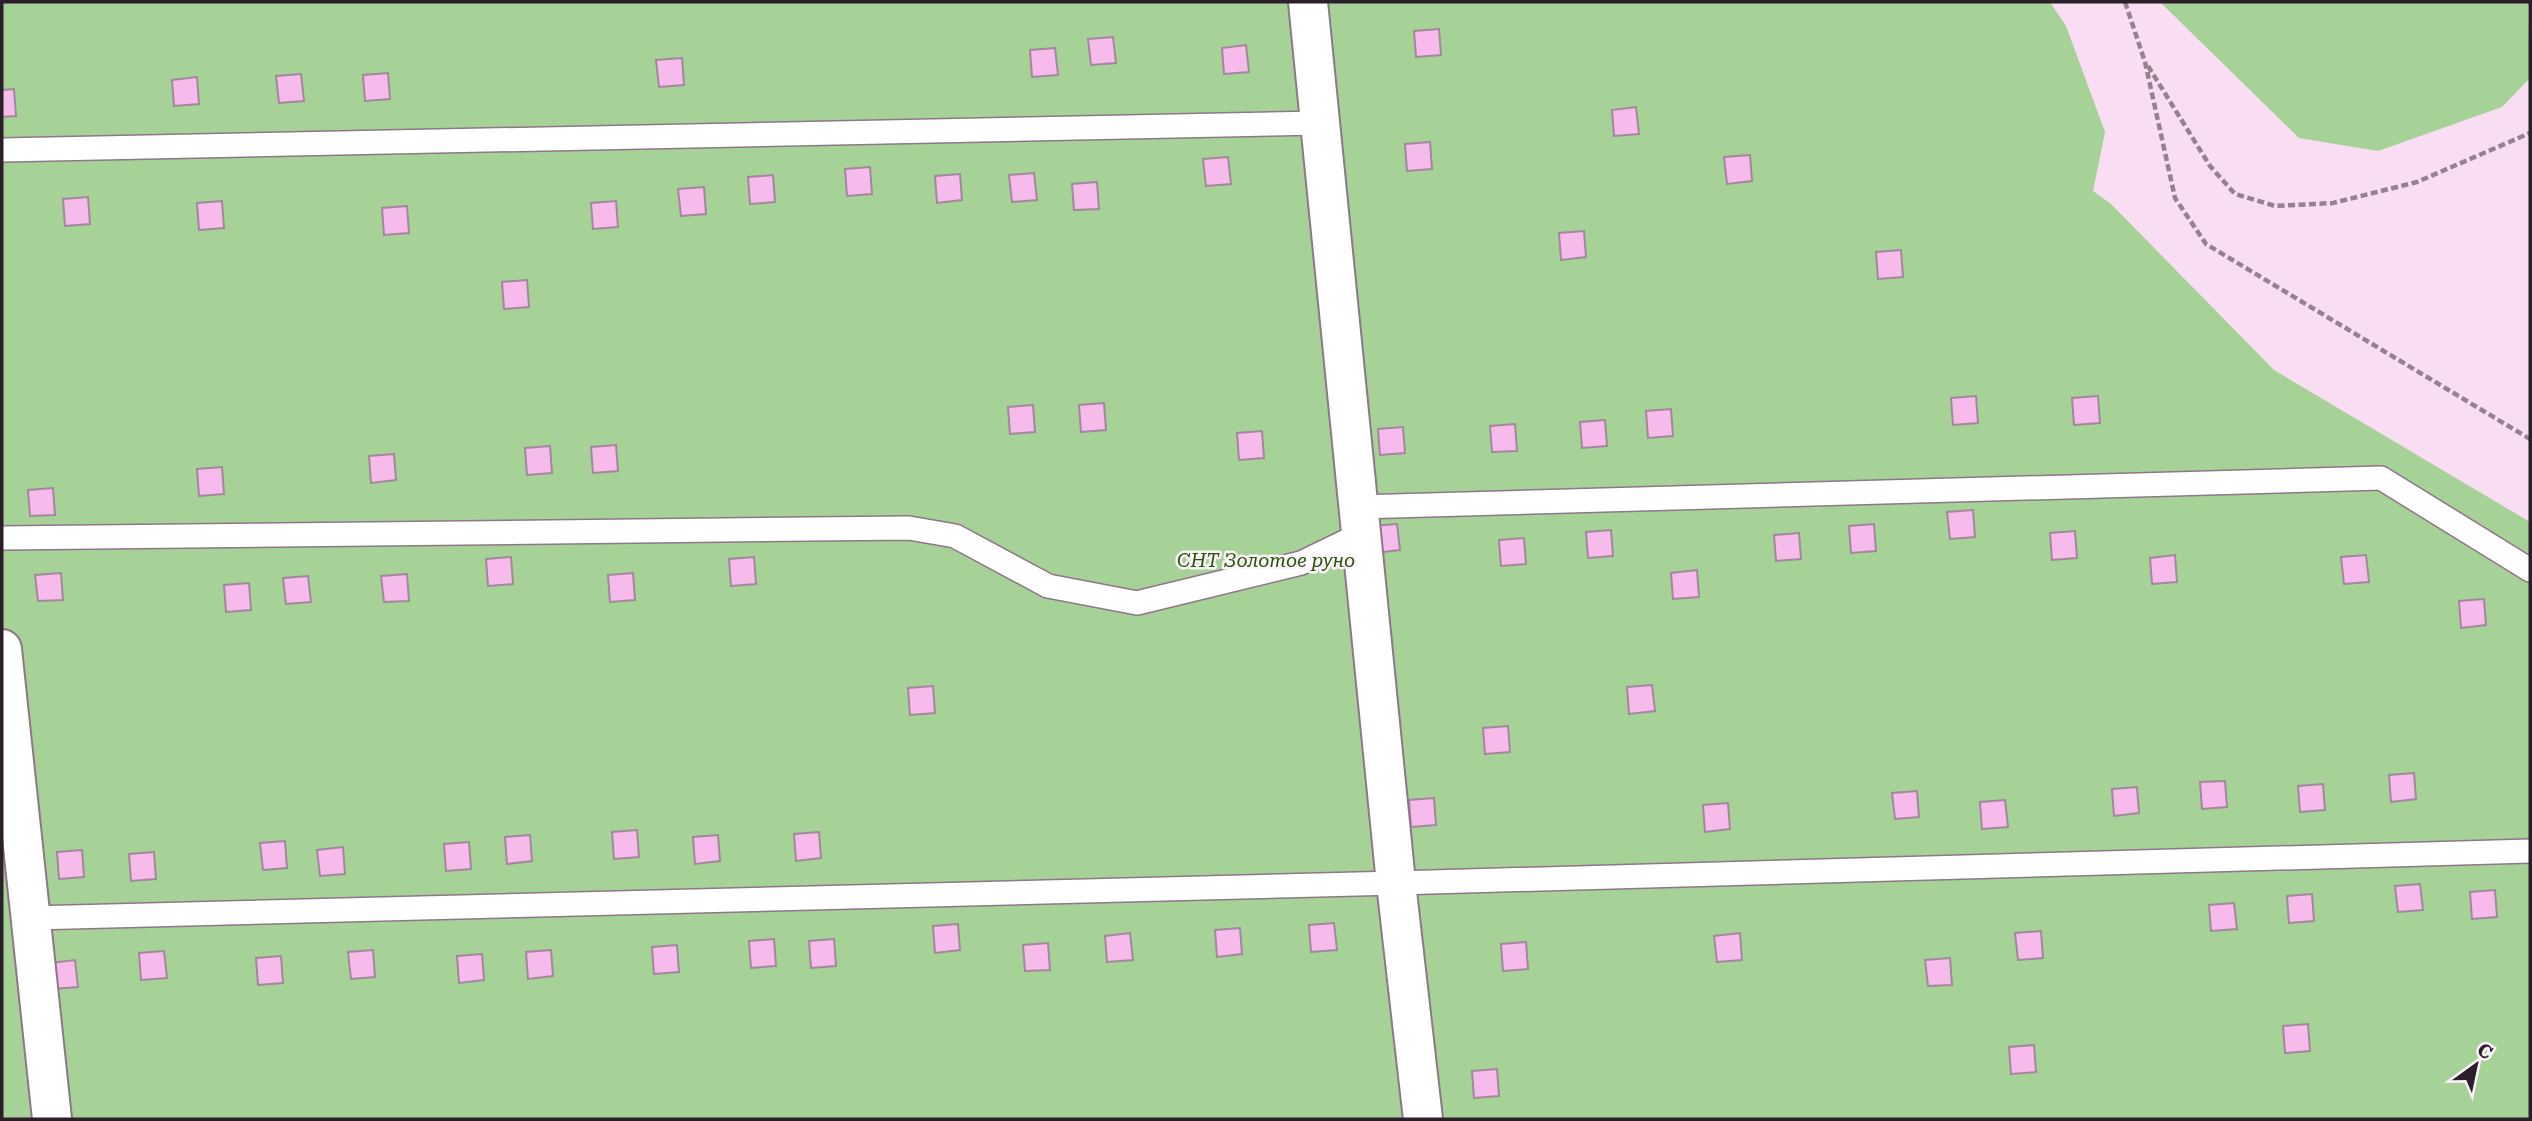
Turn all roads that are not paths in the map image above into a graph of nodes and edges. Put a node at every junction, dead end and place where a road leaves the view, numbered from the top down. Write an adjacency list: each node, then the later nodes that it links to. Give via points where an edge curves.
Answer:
1 (1308, 2): 2 (street)
2 (1320, 123): 3 (lane); 4 (street)
3 (2, 150)
4 (1359, 520): 5 (lane, via 1301,563 1137,603 1048,586 955,536 909,528); 6 (lane, via 2381,478); 10 (street)
5 (2, 538)
6 (2530, 570)
7 (2, 649): 8 (street)
8 (8, 771): 11 (street)
9 (2530, 851): 10 (lane)
10 (1396, 883): 11 (lane); 13 (street)
11 (31, 918): 12 (street)
12 (52, 1119)
13 (1423, 1119)

